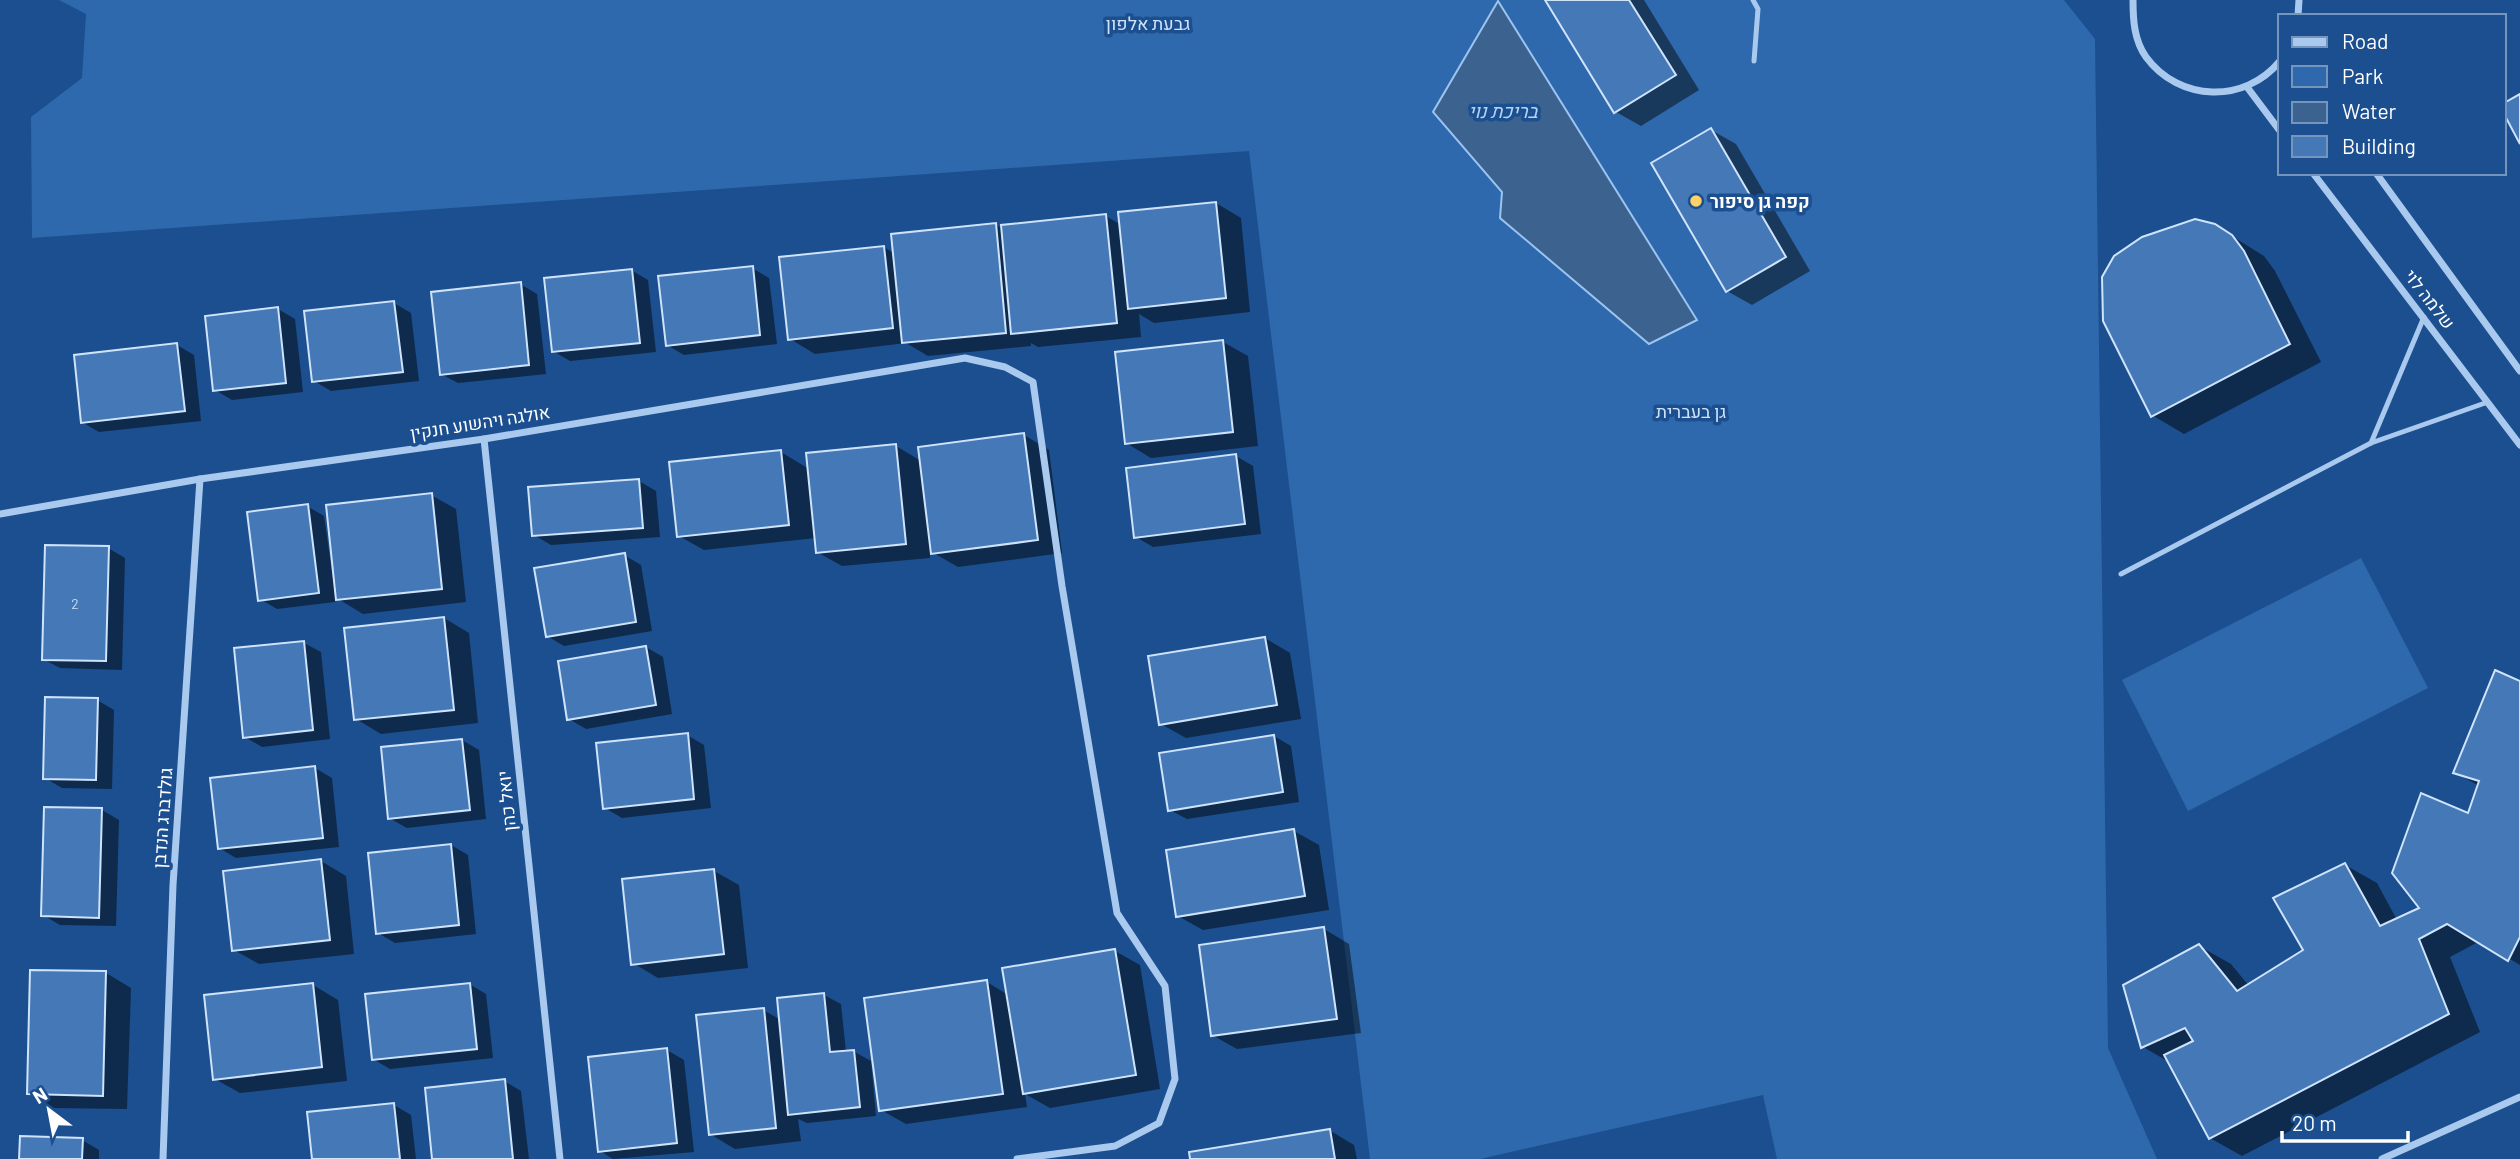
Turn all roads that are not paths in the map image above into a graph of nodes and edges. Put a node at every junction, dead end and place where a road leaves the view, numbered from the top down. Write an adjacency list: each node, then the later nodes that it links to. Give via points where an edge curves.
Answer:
1 (1753, 0): 3 (lane, via 1758,9)
2 (2133, 0): 5 (street, via 2137,38 2145,56 2164,76 2190,90 2218,94)
3 (1754, 61)
4 (2278, 63): 5 (street)
5 (2247, 87): 6 (street)
6 (2278, 128)
7 (2315, 175): 9 (street, שלמה לוי)
8 (2377, 175): 10 (street, שלמה לוי)
9 (2424, 317): 11 (street, שלמה לוי); 13 (lane)
10 (2520, 371)
11 (2489, 402): 13 (lane); 14 (street, שלמה לוי)
12 (484, 439): 15 (street, אולגה ויהשוע חנקין); 20 (street, יואל כהן); 21 (street, אולגה ויהשוע חנקין, via 965,358 1005,367 1033,382 1117,913 1165,986 1175,1079 1159,1123 1115,1146)
13 (2371, 443): 17 (lane)
14 (2520, 445)
15 (200, 479): 16 (street, אולגה ויהשוע חנקין); 19 (street, גולדברג הנדבן, via 173,886)
16 (0, 514)
17 (2120, 573)
18 (2520, 1097): 22 (street)
19 (163, 1159)
20 (560, 1159)
21 (1017, 1159)
22 (2382, 1159)

